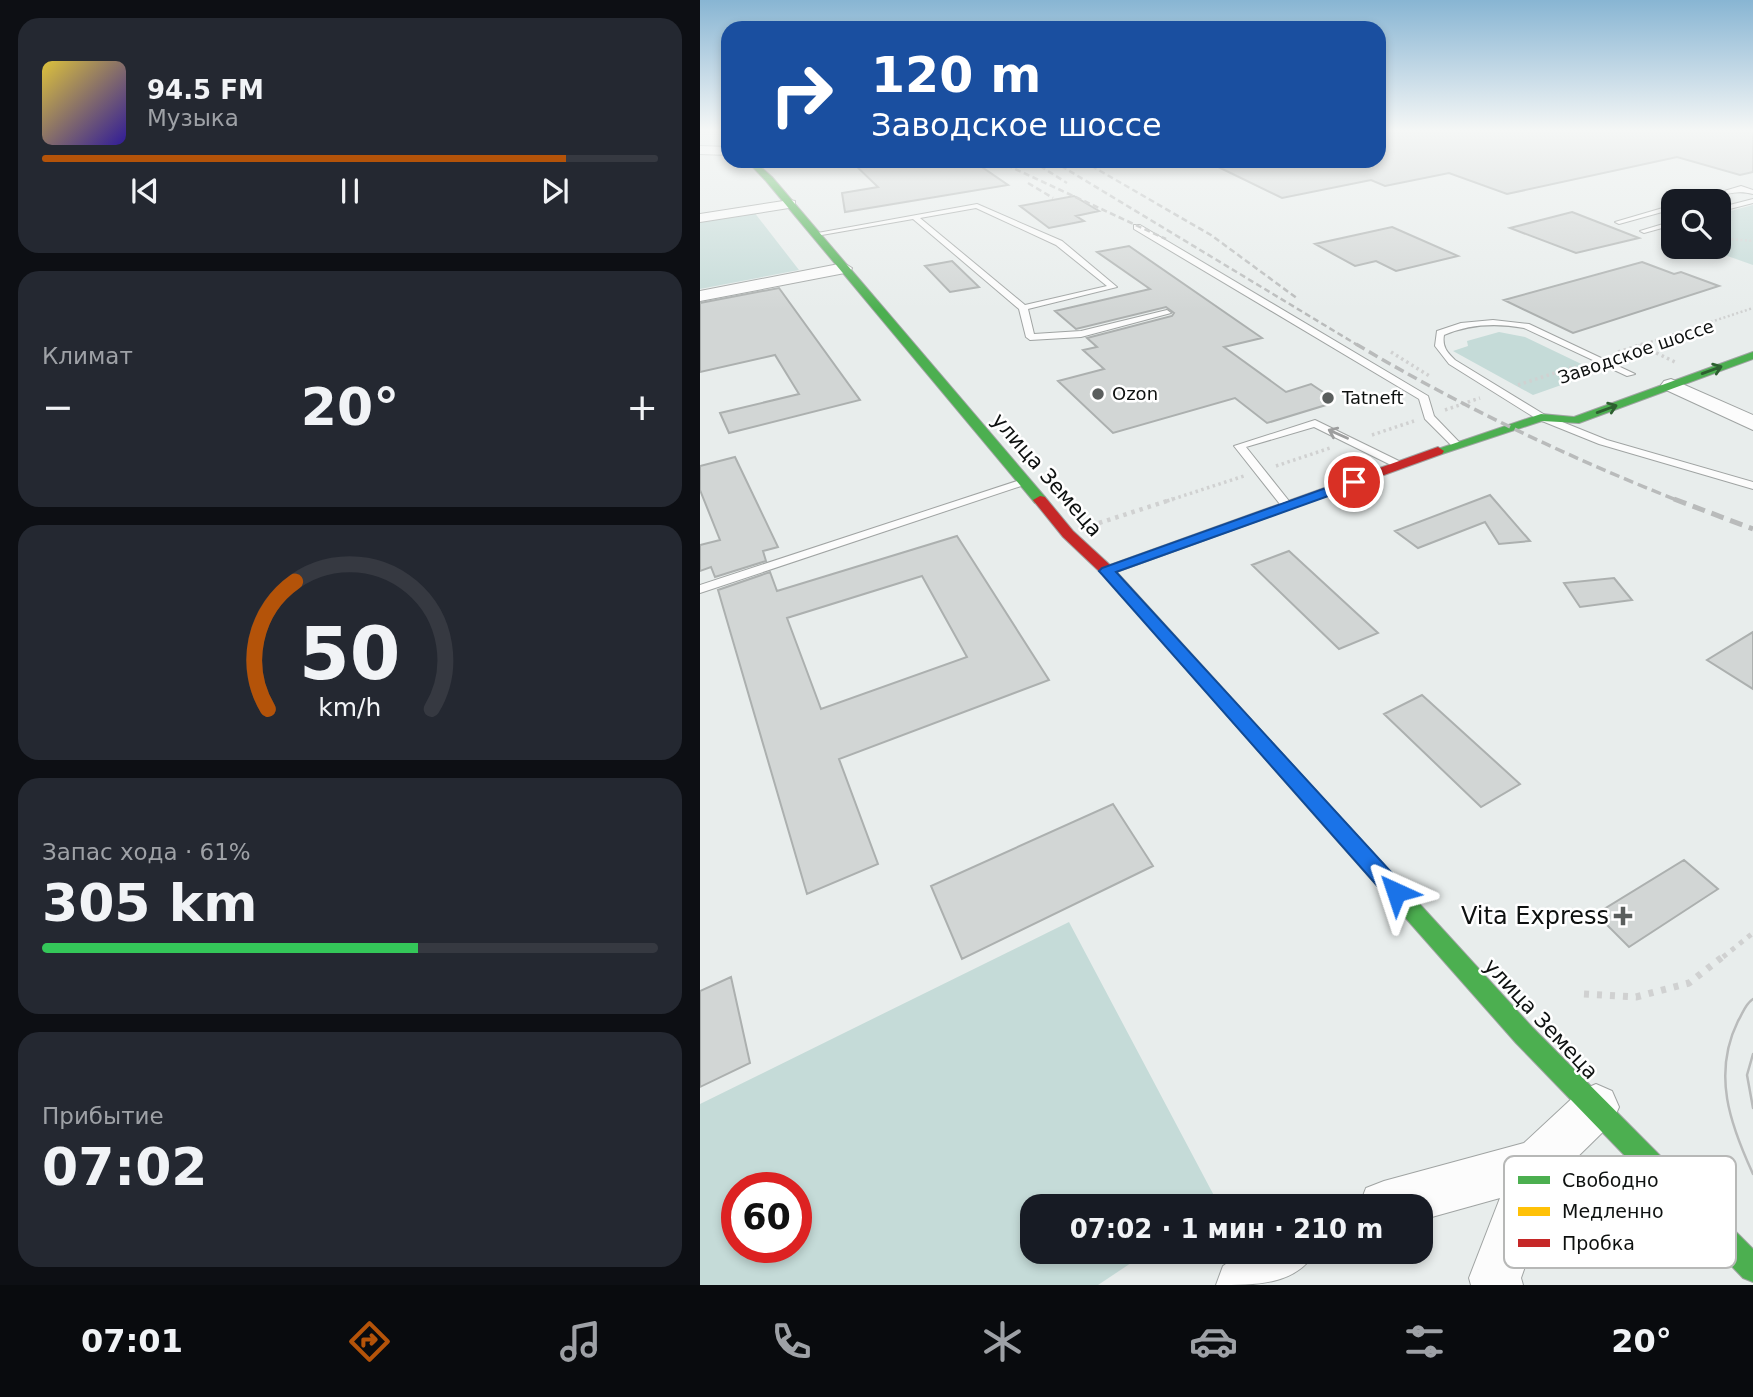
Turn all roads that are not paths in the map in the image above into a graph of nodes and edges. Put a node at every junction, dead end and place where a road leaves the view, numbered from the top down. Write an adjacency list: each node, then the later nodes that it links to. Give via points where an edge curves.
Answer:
1 (777, 190): 3 (main road, улица Земеца)
2 (1753, 201): 4 (lane)
3 (790, 204): 7 (street); 12 (main road, улица Земеца)
4 (1731, 207)
5 (1661, 210): 8 (lane)
6 (914, 217): 12 (lane); 15 (lane); 15 (lane, via 977,206 1059,243 1113,287)
7 (700, 218)
8 (1619, 222)
9 (1661, 226): 11 (lane)
10 (1137, 227): 25 (lane, via 1424,398 1429,416)
11 (1644, 231)
12 (816, 234): 13 (main road, улица Земеца)
13 (844, 268): 14 (street); 27 (main road, улица Земеца)
14 (700, 296)
15 (1023, 308): 16 (lane, via 1030,337 1081,334)
16 (1167, 313)
17 (1753, 355): 21 (main road, Заводское шоссе, one-way to 17)
18 (1650, 367): 19 (main road, Заводское шоссе)
19 (1630, 374): 20 (main road, Заводское шоссе); 23 (lane, via 1526,326 1472,323 1440,332 1440,351)
20 (1605, 383)
21 (1671, 385): 23 (main road, Заводское шоссе, one-way to 21, via 1575,421); 24 (street)
22 (1556, 400): 23 (main road, Заводское шоссе, via 1543,404)
23 (1541, 417): 25 (main road, Заводское шоссе); 28 (lane, via 1603,442)
24 (1753, 423)
25 (1456, 444): 26 (main road, Заводское шоссе)
26 (1398, 465): 29 (main road, Заводское шоссе); 29 (lane, one-way to 29, via 1315,423 1239,446)
27 (1023, 482): 30 (main road, улица Земеца); 31 (lane)
28 (1753, 486)
29 (1287, 506): 30 (main road, Заводское шоссе)
30 (1107, 571): 32 (main road, улица Земеца, via 1524,1035)
31 (700, 589)
32 (1595, 1107): 33 (street); 34 (main road, улица Земеца)
33 (1544, 1156)
34 (1643, 1156)
35 (1504, 1172): 36 (street)
36 (1427, 1194)
37 (1736, 1251): 40 (main road, улица Земеца)
38 (1504, 1253): 42 (street)
39 (1272, 1264): 41 (street)
40 (1753, 1268)
41 (1242, 1285)
42 (1497, 1285)

